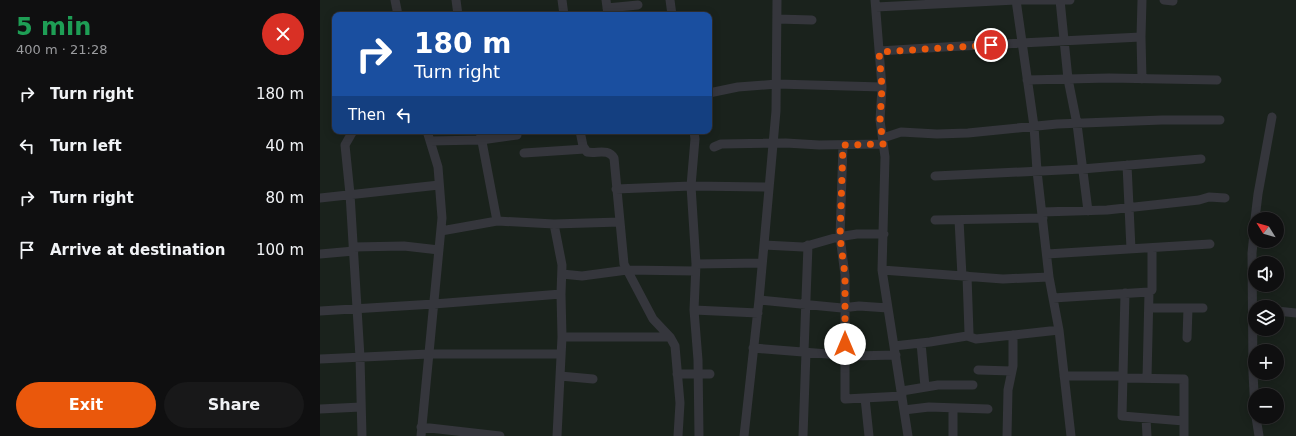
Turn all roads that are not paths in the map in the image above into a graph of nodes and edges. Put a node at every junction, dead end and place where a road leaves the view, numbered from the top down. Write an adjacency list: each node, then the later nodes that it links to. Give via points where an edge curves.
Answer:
1 (395, 0): 15 (street)
2 (456, 0): 16 (street)
3 (562, 0): 17 (street)
4 (670, 0): 18 (street)
5 (777, 0): 19 (street)
6 (1016, 0): 7 (street); 12 (street); 23 (street)
7 (1060, 0): 8 (street); 22 (street)
8 (1070, 0)
9 (1142, 0): 21 (street)
10 (1164, 0): 11 (street)
11 (1173, 1)
12 (875, 3): 24 (street)
13 (638, 4): 14 (street)
14 (607, 8)
15 (397, 12)
16 (458, 12)
17 (564, 12)
18 (672, 12)
19 (777, 19): 20 (street); 29 (street)
20 (812, 20)
21 (1141, 37): 22 (street); 26 (street)
22 (1064, 42): 23 (street); 25 (street)
23 (1022, 44): 24 (street); 27 (street)
24 (879, 52): 30 (street)
25 (1068, 79): 26 (street); 27 (street); 34 (street)
26 (1142, 79): 28 (street)
27 (1027, 80): 35 (street)
28 (1217, 80)
29 (777, 84): 30 (street); 31 (street, via 738,87); 44 (street)
30 (882, 87): 43 (street, via 880,120)
31 (712, 92)
32 (1272, 117): 63 (street)
33 (1220, 120): 34 (street)
34 (1077, 124): 35 (street); 51 (street)
35 (1034, 126): 43 (street, via 968,133 901,132); 52 (street)
36 (352, 134): 58 (street, via 345,145)
37 (428, 134): 42 (street)
38 (581, 134): 47 (street)
39 (695, 134): 55 (street)
40 (481, 135): 41 (street); 42 (street); 67 (street)
41 (516, 135)
42 (430, 141): 54 (street, via 438,167)
43 (883, 141): 45 (street); 71 (street)
44 (773, 144): 45 (street); 46 (street, via 721,144); 56 (street)
45 (843, 145): 72 (street)
46 (714, 147)
47 (585, 149): 48 (street); 57 (street, via 592,153 611,153 614,158)
48 (524, 153)
49 (1201, 159): 50 (street)
50 (1127, 165): 51 (street); 61 (street)
51 (1082, 169): 52 (street); 62 (street)
52 (1037, 171): 53 (street); 64 (street)
53 (935, 176)
54 (439, 185): 58 (street); 70 (street)
55 (691, 186): 56 (street); 57 (street); 84 (street)
56 (769, 187): 74 (street)
57 (616, 189): 68 (street)
58 (350, 194): 59 (street); 78 (street)
59 (320, 198)
60 (1225, 198): 61 (street, via 1209,197)
61 (1128, 208): 62 (street); 79 (street)
62 (1088, 211): 64 (street)
63 (1256, 212)
64 (1042, 215): 66 (street); 82 (street)
65 (935, 220): 66 (street)
66 (959, 220): 88 (street)
67 (497, 221): 69 (street); 70 (street)
68 (620, 222): 69 (street); 85 (street, via 624,264)
69 (554, 224): 87 (street)
70 (441, 231): 80 (street)
71 (884, 234): 72 (street); 86 (street)
72 (840, 237): 75 (street); 98 (street, via 845,275)
73 (1210, 244): 76 (street)
74 (764, 245): 75 (street); 83 (street)
75 (808, 245): 97 (street)
76 (1152, 248): 79 (street); 90 (street, via 1152,290)
77 (1252, 248): 95 (street)
78 (353, 249): 80 (street, via 404,246); 81 (street); 103 (street)
79 (1131, 249): 82 (street)
80 (439, 250): 96 (street)
81 (320, 254)
82 (1047, 254): 89 (street)
83 (762, 263): 84 (street); 94 (street)
84 (696, 268): 85 (street); 104 (street)
85 (627, 270): 87 (street, via 582,276); 114 (street, via 653,319)
86 (882, 270): 88 (street); 99 (street)
87 (562, 274): 92 (street)
88 (964, 276): 89 (street, via 1003,279); 111 (street, via 969,332)
89 (1049, 277): 93 (street)
90 (1149, 292): 91 (street); 100 (street)
91 (1125, 293): 93 (street); 132 (street)
92 (561, 294): 96 (street); 113 (street)
93 (1053, 298): 109 (street)
94 (759, 300): 97 (street); 107 (street)
95 (1254, 300)
96 (434, 304): 103 (street); 120 (street)
97 (806, 305): 98 (street); 119 (street)
98 (845, 308): 99 (street); 122 (street)
99 (888, 308): 118 (street)
100 (1149, 308): 101 (street); 133 (street)
101 (1188, 308): 102 (street); 115 (street)
102 (1203, 308)
103 (356, 309): 105 (street); 123 (street)
104 (694, 310): 107 (street); 128 (street)
105 (320, 311)
106 (1284, 312): 108 (street)
107 (758, 313): 117 (street)
108 (1296, 313)
109 (1058, 330): 110 (street); 131 (street)
110 (1013, 334): 111 (street, via 976,339); 126 (street)
111 (967, 336): 116 (street)
112 (1254, 336): 137 (street)
113 (562, 337): 114 (street); 121 (street)
114 (670, 337): 127 (street, via 675,346)
115 (1187, 338)
116 (921, 343): 118 (street); 136 (street)
117 (753, 348): 119 (street); 154 (street)
118 (895, 350): 122 (street, via 872,356); 138 (street)
119 (805, 352): 122 (street); 155 (street)
120 (429, 354): 121 (street); 123 (street); 148 (street)
121 (560, 354): 130 (street)
122 (845, 355): 139 (street, via 845,399)
123 (360, 357): 124 (street); 140 (street)
124 (320, 359)
125 (978, 370): 126 (street)
126 (1012, 371): 159 (street, via 1008,390)
127 (677, 374): 128 (street); 152 (street, via 680,403)
128 (698, 374): 129 (street); 153 (street)
129 (710, 374)
130 (560, 376): 134 (street); 151 (street)
131 (1064, 376): 132 (street); 160 (street)
132 (1123, 377): 133 (street); 145 (street, via 1122,416)
133 (1147, 378): 146 (street, via 1184,379)
134 (592, 379)
135 (973, 385): 136 (street)
136 (925, 387): 138 (street)
137 (1253, 388)
138 (902, 394): 139 (street); 144 (street)
139 (864, 398): 156 (street)
140 (361, 407): 142 (street); 149 (street)
141 (954, 408): 143 (street); 144 (street, via 928,407); 158 (street)
142 (320, 409)
143 (988, 409)
144 (904, 410): 157 (street)
145 (1146, 418): 146 (street); 161 (street)
146 (1184, 420): 162 (street)
147 (1257, 424): 163 (street)
148 (421, 431): 150 (street)
149 (362, 436)
150 (500, 436)
151 (557, 436)
152 (678, 436)
153 (699, 436)
154 (744, 436)
155 (803, 436)
156 (869, 436)
157 (908, 436)
158 (953, 436)
159 (1007, 436)
160 (1072, 436)
161 (1147, 436)
162 (1184, 436)
163 (1259, 436)

